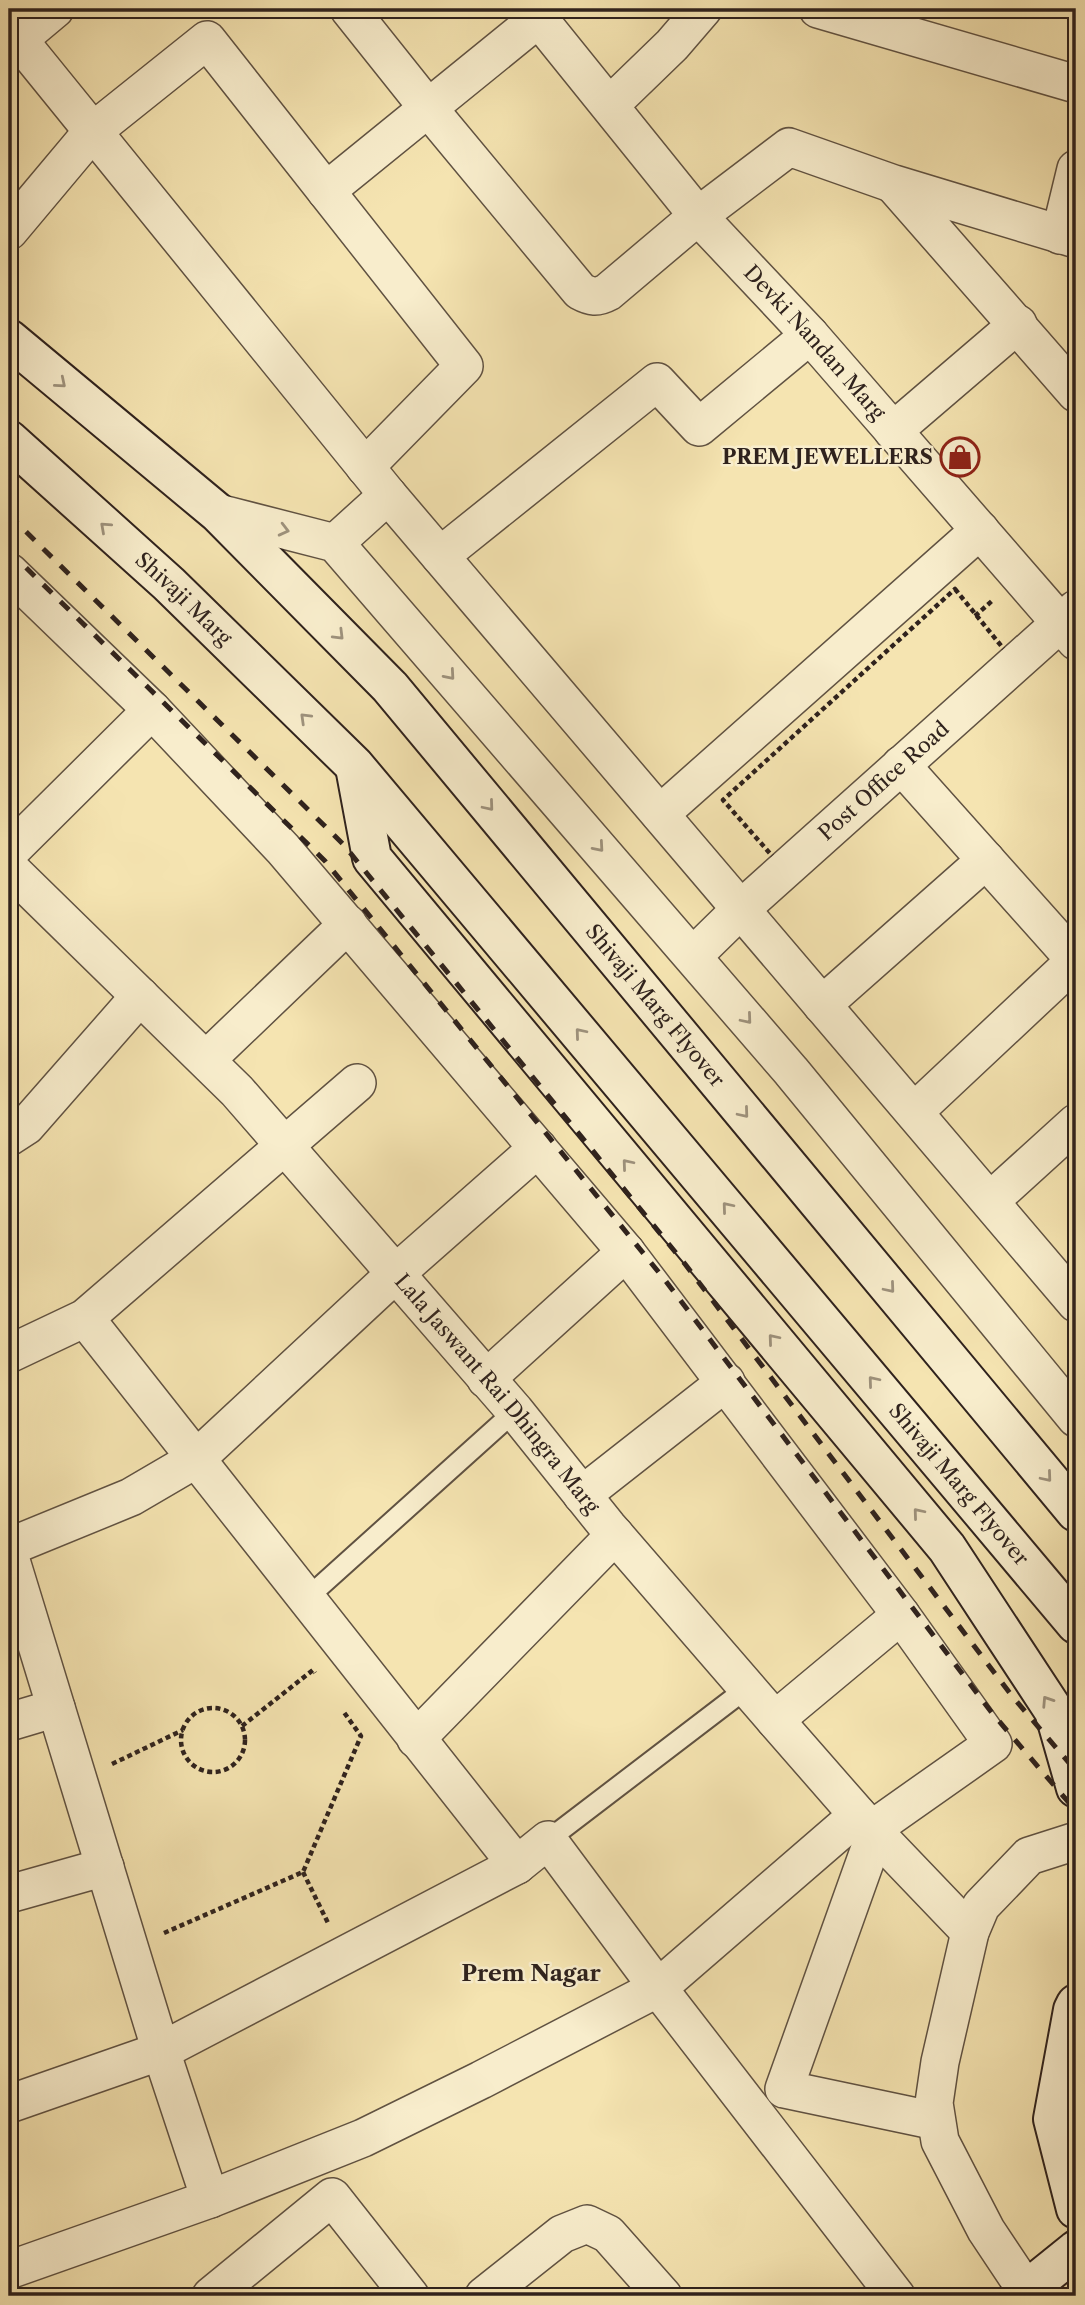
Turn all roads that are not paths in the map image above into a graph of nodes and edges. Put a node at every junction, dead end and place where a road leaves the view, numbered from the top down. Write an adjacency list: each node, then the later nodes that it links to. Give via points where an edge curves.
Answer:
1 (55, 9): 6 (street)
2 (349, 9): 9 (street)
3 (703, 9): 8 (street)
4 (830, 10): 7 (street)
5 (535, 14): 8 (street, Devki Nandan Marg); 9 (street)
6 (13, 34): 10 (street)
7 (1076, 84)
8 (610, 105): 14 (street, Devki Nandan Marg)
9 (428, 108): 13 (street); 14 (street, via 580,291 589,296 608,292)
10 (92, 132): 13 (street, via 207,40); 15 (street); 23 (street)
11 (1076, 169): 16 (street)
12 (894, 184): 14 (street, via 789,147); 16 (street); 17 (street)
13 (326, 191): 23 (street, via 464,366)
14 (698, 216): 18 (street, Devki Nandan Marg)
15 (9, 231)
16 (1068, 237)
17 (1018, 324): 20 (street); 21 (street)
18 (810, 335): 21 (street, Devki Nandan Marg); 28 (street, via 699,428 657,382)
19 (9, 339): 25 (main road, one-way to 25)
20 (1076, 393)
21 (893, 431): 26 (street, Devki Nandan Marg)
22 (9, 440): 32 (main road, Shivaji Marg, one-way to 22, via 169,584)
23 (365, 467): 24 (street)
24 (388, 495): 27 (street); 28 (street)
25 (218, 513): 27 (street, one-way to 27); 62 (main road, Shivaji Marg Flyover, one-way to 62, via 390,687)
26 (980, 530): 30 (street, Devki Nandan Marg); 34 (street)
27 (335, 543): 39 (street, one-way to 39)
28 (440, 556): 34 (street)
29 (9, 572): 31 (street)
30 (1071, 624): 33 (street, Post Office Road)
31 (152, 710): 36 (street); 38 (street)
32 (354, 765): 68 (main road, Shivaji Marg Flyover, one-way to 32); 74 (main road, one-way to 32, via 1054,1711 947,1548 372,858)
33 (901, 765): 35 (street); 37 (street, Post Office Road)
34 (660, 814): 37 (street)
35 (986, 860): 40 (street); 42 (street)
36 (13, 877): 41 (street, Lala Jaswant Rai Dhingra Marg)
37 (741, 909): 39 (street, Post Office Road); 42 (street)
38 (348, 924): 43 (street); 49 (street)
39 (693, 956): 59 (street, one-way to 59)
40 (1076, 960): 45 (street)
41 (140, 996): 43 (street, Lala Jaswant Rai Dhingra Marg); 47 (street, via 26,1126)
42 (822, 1004): 45 (street)
43 (206, 1060): 48 (street, Lala Jaswant Rai Dhingra Marg)
44 (357, 1083): 48 (street)
45 (914, 1112): 50 (street)
46 (1076, 1123): 50 (street)
47 (9, 1137)
48 (284, 1144): 52 (street, Lala Jaswant Rai Dhingra Marg); 54 (street)
49 (538, 1148): 51 (street); 52 (street)
50 (990, 1201): 53 (street)
51 (626, 1252): 56 (street); 57 (street)
52 (396, 1274): 56 (street, Lala Jaswant Rai Dhingra Marg); 60 (street)
53 (1076, 1303)
54 (85, 1318): 55 (street); 60 (street)
55 (9, 1354)
56 (486, 1379): 58 (street, Lala Jaswant Rai Dhingra Marg)
57 (726, 1382): 61 (street); 67 (street)
58 (514, 1411): 61 (street, Lala Jaswant Rai Dhingra Marg); 66 (lane)
59 (1076, 1418)
60 (196, 1459): 64 (street, via 131,1497); 66 (street)
61 (582, 1494): 63 (street, Lala Jaswant Rai Dhingra Marg)
62 (1076, 1512)
63 (615, 1535): 69 (street, Lala Jaswant Rai Dhingra Marg); 73 (street)
64 (9, 1547)
65 (9, 1554): 70 (street)
66 (306, 1599): 73 (street)
67 (901, 1615): 71 (street); 75 (street, via 993,1744)
68 (1076, 1623)
69 (747, 1688): 71 (street, Lala Jaswant Rai Dhingra Marg); 76 (lane)
70 (55, 1708): 72 (street); 79 (street)
71 (775, 1720): 75 (street, Lala Jaswant Rai Dhingra Marg)
72 (9, 1723)
73 (416, 1739): 78 (street)
74 (1076, 1788)
75 (868, 1826): 81 (street, Lala Jaswant Rai Dhingra Marg); 82 (street); 86 (street, via 784,2089)
76 (548, 1840): 78 (street); 82 (street)
77 (1076, 1841): 81 (street, via 1029,1856 981,1906)
78 (517, 1865): 84 (street)
79 (105, 1867): 80 (street); 84 (street)
80 (9, 1894)
81 (970, 1932): 86 (street, via 940,2062)
82 (658, 1988): 87 (street, via 363,2138); 96 (street)
83 (1076, 2004): 88 (main road, via 1053,2119)
84 (161, 2051): 85 (street); 87 (street)
85 (9, 2104)
86 (936, 2121): 91 (street, via 940,2141)
87 (210, 2199): 90 (street)
88 (1076, 2209)
89 (1076, 2250): 91 (main road)
90 (9, 2270)
91 (1022, 2293)
92 (211, 2296): 93 (street, via 332,2197)
93 (410, 2296)
94 (487, 2296): 95 (street, via 562,2234 587,2224 608,2234)
95 (663, 2296)
96 (896, 2296)

